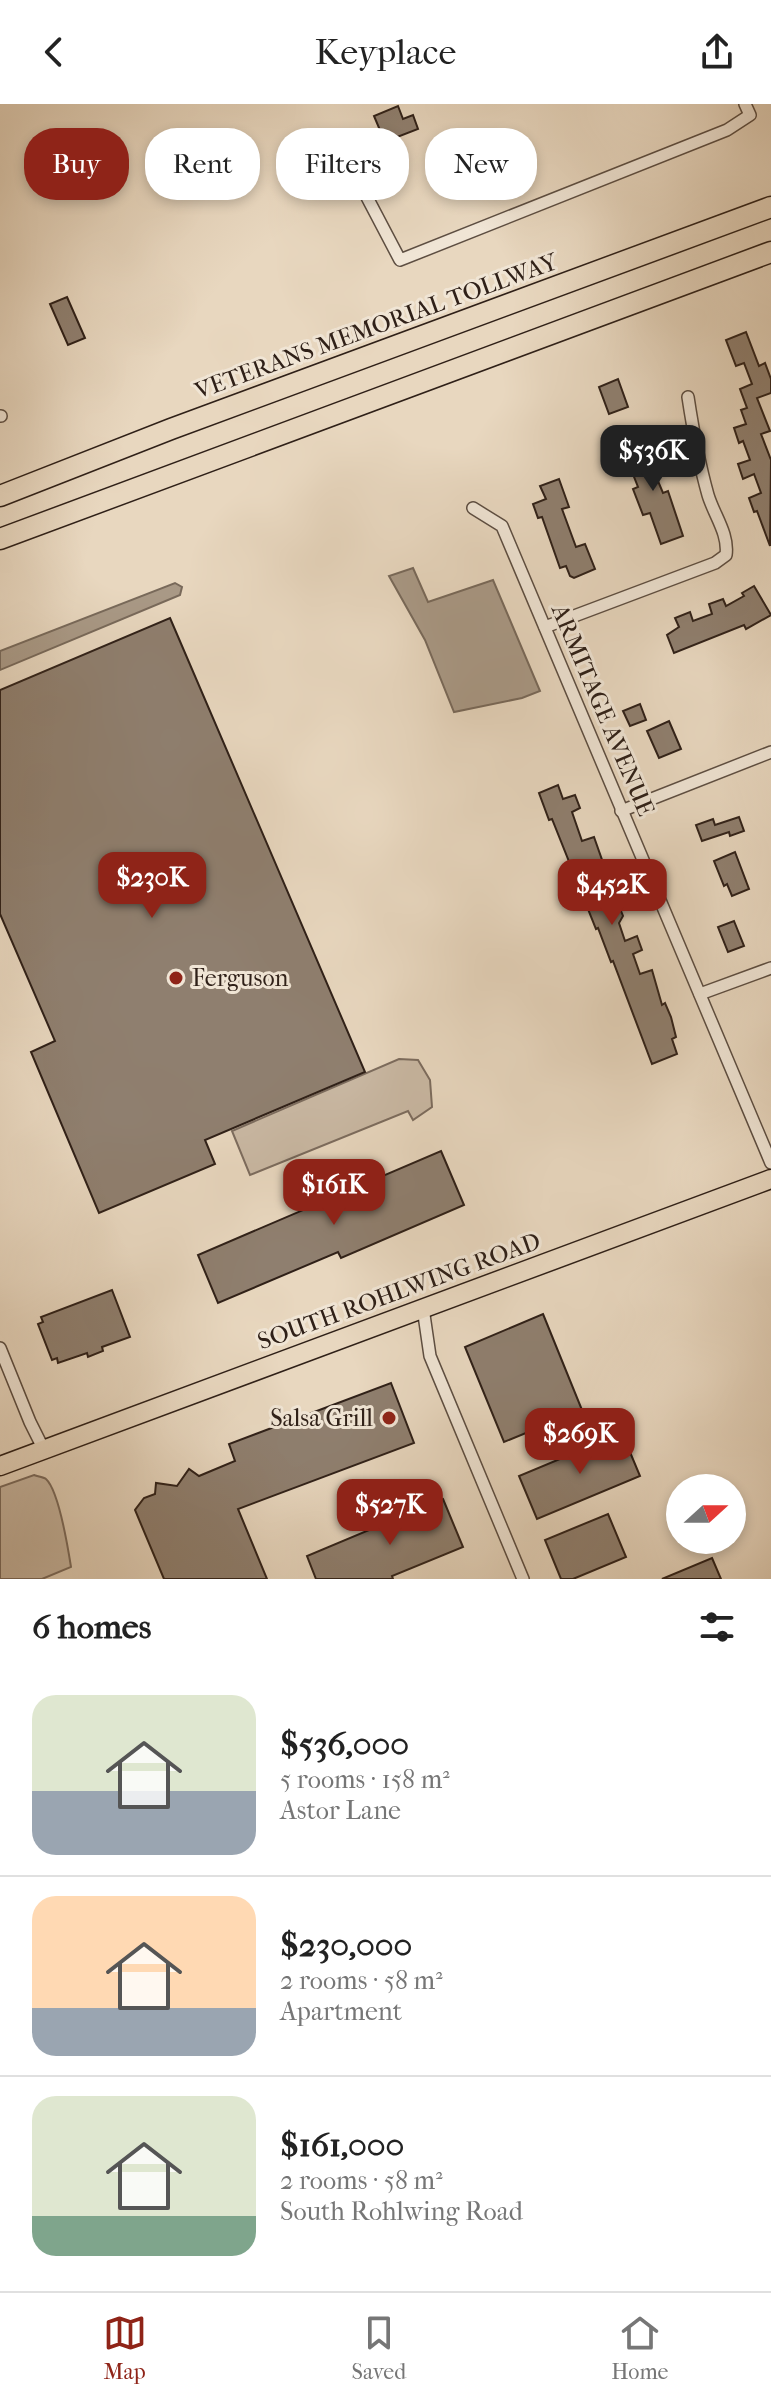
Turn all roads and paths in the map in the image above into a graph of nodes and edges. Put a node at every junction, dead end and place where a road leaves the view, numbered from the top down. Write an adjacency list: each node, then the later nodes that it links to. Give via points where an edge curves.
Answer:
1 (747, 110): 2 (street, via 727,130 400,260)
2 (368, 200)
3 (771, 207): 7 (highway, VETERANS MEMORIAL TOLLWAY)
4 (771, 252): 6 (highway)
5 (688, 397): 11 (street, via 726,555)
6 (147, 484): 9 (highway); 10 (highway)
7 (0, 496)
8 (473, 508): 11 (street, ARMITAGE AVENUE, via 502,526)
9 (0, 539)
10 (0, 551)
11 (545, 627): 13 (street, ARMITAGE AVENUE)
12 (771, 752): 13 (street)
13 (621, 811): 15 (street, ARMITAGE AVENUE)
14 (771, 968): 15 (street)
15 (700, 994): 16 (street, ARMITAGE AVENUE)
16 (771, 1163)
17 (771, 1179): 18 (main road, SOUTH ROHLWING ROAD)
18 (423, 1308): 20 (main road, SOUTH ROHLWING ROAD); 22 (street, via 430,1356)
19 (0, 1348): 20 (street)
20 (44, 1450): 21 (main road, SOUTH ROHLWING ROAD)
21 (0, 1466)
22 (523, 1579)

